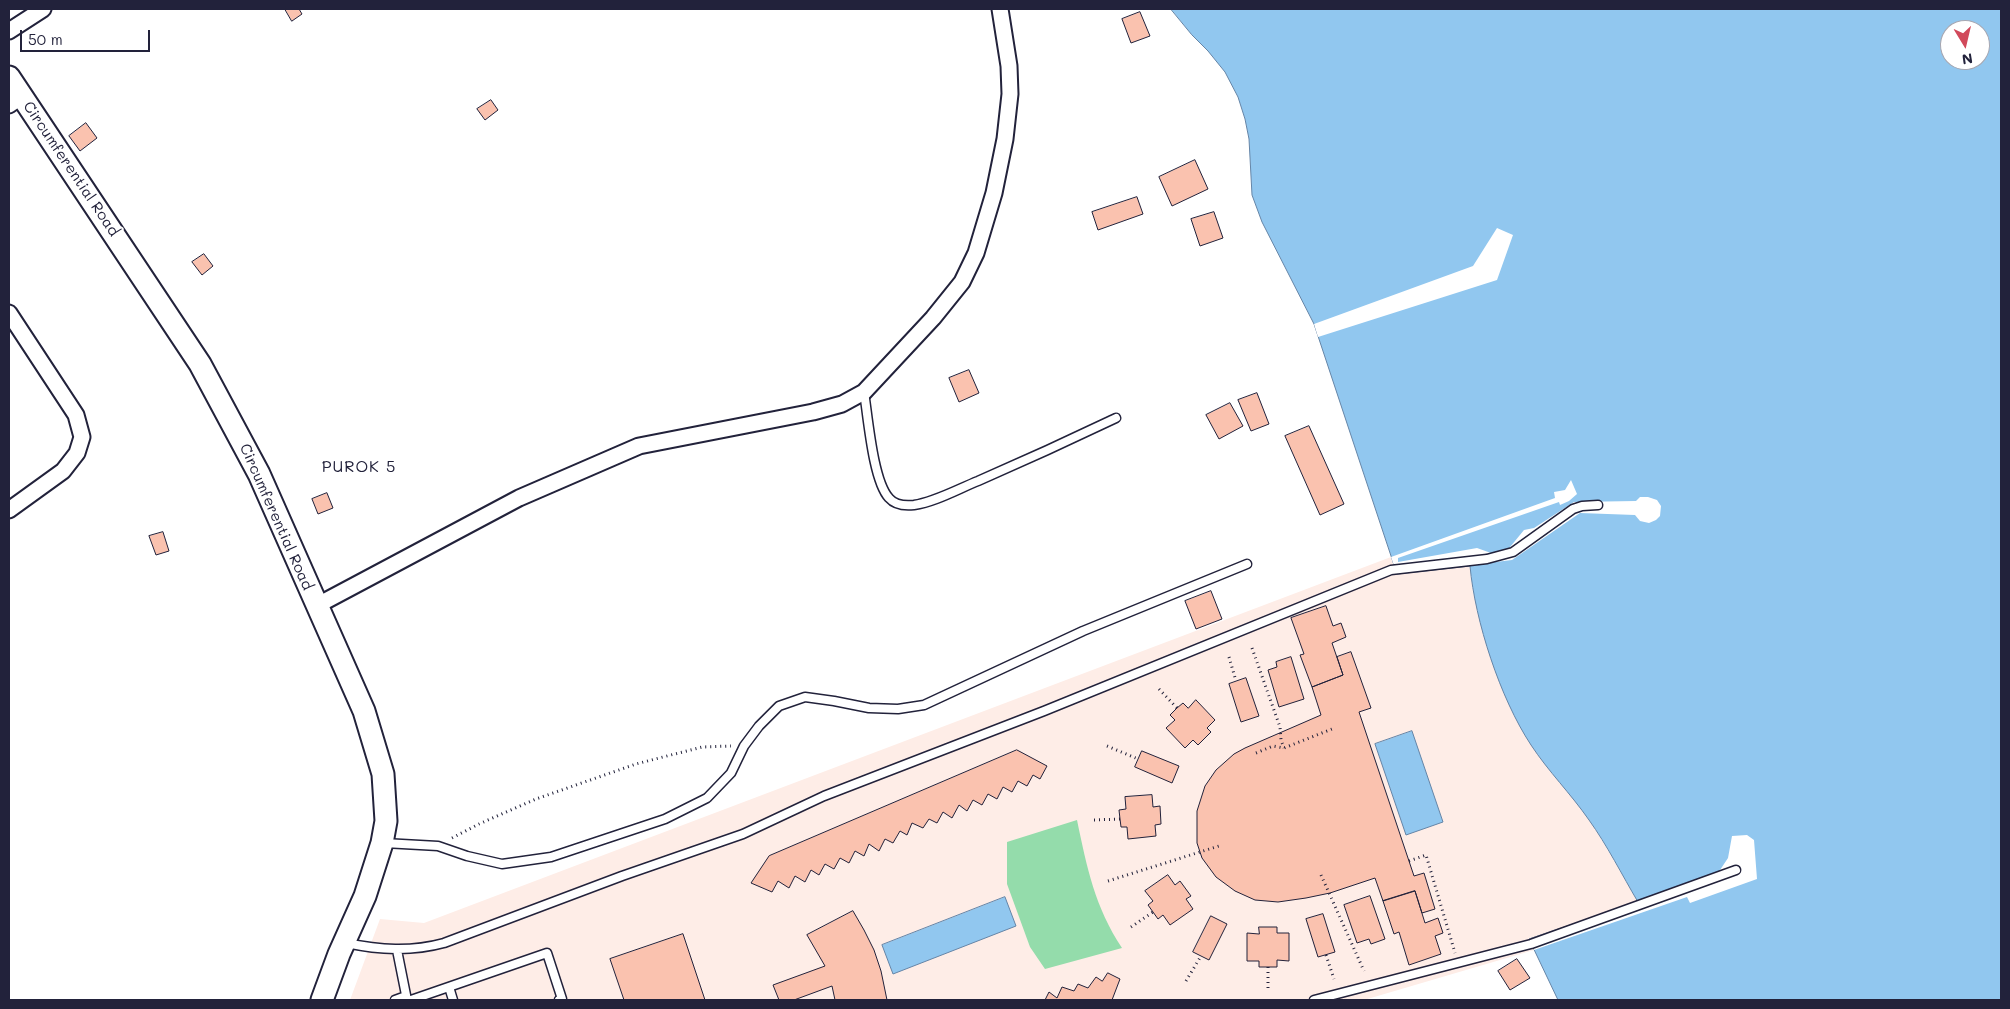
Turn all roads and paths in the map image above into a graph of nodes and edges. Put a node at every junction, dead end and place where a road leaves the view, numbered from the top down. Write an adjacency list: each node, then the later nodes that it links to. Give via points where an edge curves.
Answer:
1 (43, 9): 3 (street)
2 (1000, 9): 7 (street, via 1009,66 1009,103 994,194 976,253 962,282 934,318)
3 (9, 30)
4 (9, 77): 5 (main road, Circumferential Road)
5 (16, 100): 12 (main road, Circumferential Road, via 200,364 259,474)
6 (9, 313): 10 (street, via 76,415 82,437 77,453 63,471)
7 (864, 392): 8 (lane, via 882,488 890,499 900,505 914,505 940,497); 12 (street, via 842,404 813,412 639,446 519,498)
8 (1116, 418)
9 (1598, 505): 36 (lane, via 1573,509 1513,552 1486,559 1391,570 824,796 743,834 444,943)
10 (9, 510)
11 (1247, 564): 19 (lane, via 1083,631 924,705 898,709 868,708 805,698 779,706 758,726)
12 (316, 606): 26 (main road, Circumferential Road, via 364,711 383,774 386,821)
13 (1252, 648): 21 (path, via 1280,727)
14 (1228, 658): 15 (path)
15 (1236, 681)
16 (1159, 688): 17 (path)
17 (1178, 708)
18 (1332, 729): 21 (path)
19 (744, 746): 27 (path, via 702,747 636,764 536,799); 27 (lane, via 731,773 706,798 665,819 552,857 502,864)
20 (1107, 746): 23 (path)
21 (1284, 748): 22 (path, via 1273,746)
22 (1256, 753)
23 (1138, 759)
24 (1120, 819): 25 (path)
25 (1094, 820)
26 (382, 843): 27 (lane); 35 (main road, Circumferential Road, via 365,896)
27 (438, 846)
28 (1219, 846): 32 (path)
29 (1409, 861): 39 (path, via 1426,856)
30 (1736, 870): 39 (lane, via 1531,944)
31 (1321, 874): 41 (path)
32 (1108, 881)
33 (1153, 912): 34 (path)
34 (1130, 927)
35 (344, 942): 36 (lane); 47 (main road, Circumferential Road)
36 (397, 950): 46 (lane)
37 (1326, 955): 42 (path)
38 (1201, 956): 43 (path)
39 (1458, 962): 51 (lane)
40 (1268, 967): 45 (path)
41 (1364, 971)
42 (1334, 979)
43 (1186, 981)
44 (449, 987): 46 (lane); 49 (lane); 50 (lane, via 547,953)
45 (1268, 991)
46 (408, 999): 48 (lane)
47 (322, 1000)
48 (395, 1000)
49 (454, 1000)
50 (560, 1000)
51 (1314, 1000)

